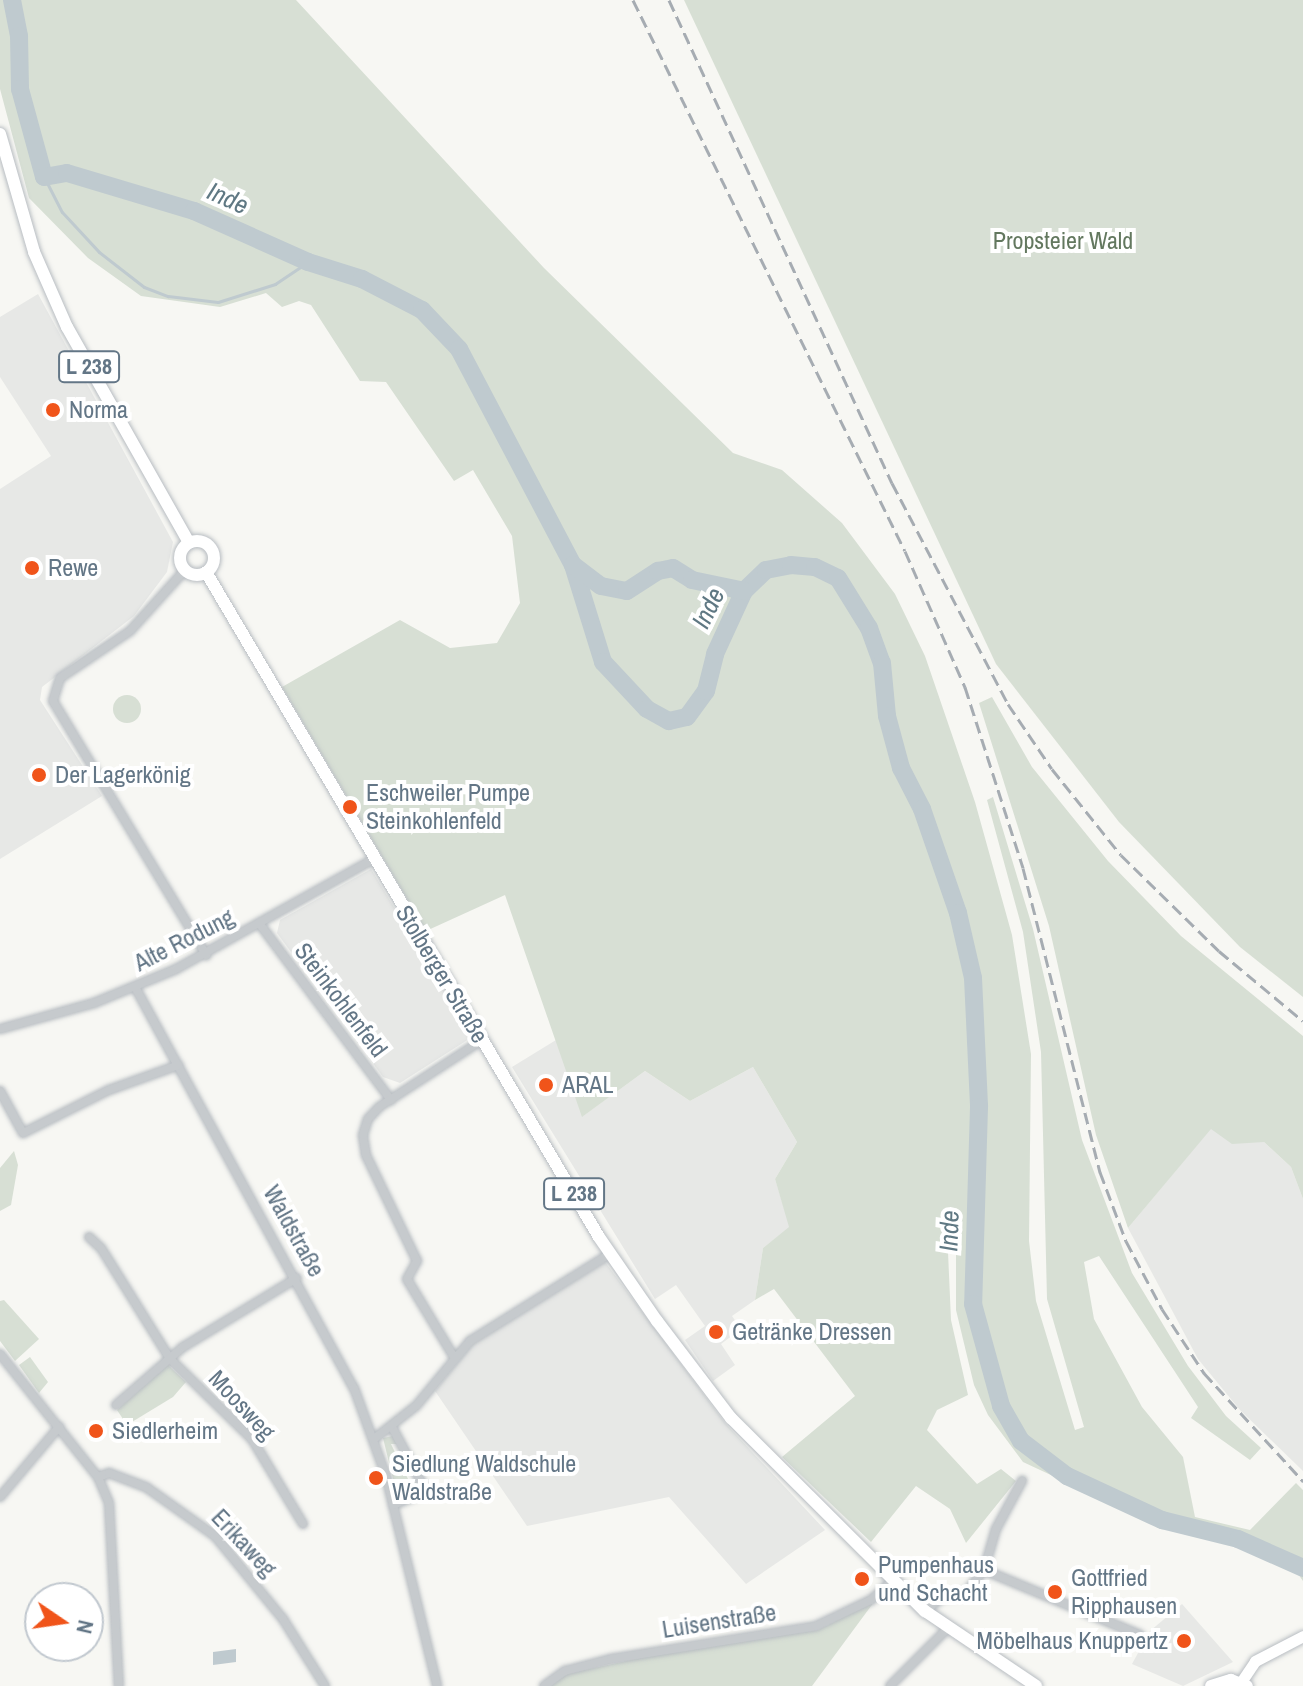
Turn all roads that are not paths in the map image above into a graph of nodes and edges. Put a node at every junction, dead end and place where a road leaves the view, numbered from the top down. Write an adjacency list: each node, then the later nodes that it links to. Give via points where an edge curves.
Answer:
1 (0, 134): 2 (main road, L 238, via 34,252 67,327)
2 (189, 543): 3 (main road, via 180,554); 4 (main road, L 238, via 210,547 213,563)
3 (185, 570): 4 (main road); 7 (street, via 130,631 60,678 53,701)
4 (206, 572): 5 (main road, Stolberger Straße / L 238)
5 (374, 859): 6 (street, Alte Rodung); 10 (main road, Stolberger Straße / L 238)
6 (259, 923): 7 (street, Alte Rodung); 13 (street, Steinkohlenfeld)
7 (206, 955): 8 (street, Alte Rodung)
8 (135, 987): 9 (street, Alte Rodung); 11 (street, Waldstraße)
9 (0, 1029)
10 (482, 1040): 13 (street); 15 (main road, Stolberger Straße / L 238)
11 (179, 1065): 12 (street, via 109,1090 23,1133); 16 (street, Waldstraße)
12 (0, 1091)
13 (391, 1100): 18 (street, via 368,1119 364,1144 417,1261 407,1279)
14 (89, 1237): 19 (street, Moosweg)
15 (610, 1254): 18 (street, via 470,1341); 30 (main road, Stolberger Straße / L 238, via 731,1418)
16 (297, 1278): 19 (street); 23 (street, Waldstraße)
17 (0, 1354): 21 (street)
18 (454, 1357): 22 (street, via 433,1387)
19 (170, 1359): 20 (street); 28 (street, Moosweg, via 252,1439)
20 (116, 1405)
21 (59, 1427): 24 (street); 26 (street)
22 (392, 1427): 23 (street); 27 (street, via 426,1491)
23 (374, 1439): 27 (street, Waldstraße)
24 (98, 1477): 36 (street, via 109,1503); 37 (street, Erikaweg, via 109,1473 146,1487 215,1536 283,1619)
25 (1022, 1481): 29 (street, via 996,1529)
26 (0, 1497)
27 (393, 1505): 38 (street, Waldstraße)
28 (303, 1524)
29 (984, 1570): 31 (street, via 966,1593 941,1598); 33 (street)
30 (893, 1580): 31 (main road, L 238); 39 (street, Luisenstraße, via 871,1600 816,1626 611,1659 565,1671)
31 (925, 1611): 32 (main road, L 238)
32 (947, 1629): 40 (street); 41 (main road, L 238)
33 (1140, 1635)
34 (1303, 1636): 35 (main road, via 1255,1661)
35 (1244, 1684): 42 (main road)
36 (119, 1686)
37 (325, 1686)
38 (437, 1686)
39 (544, 1686)
40 (890, 1686)
41 (1036, 1686)
42 (1211, 1686)

